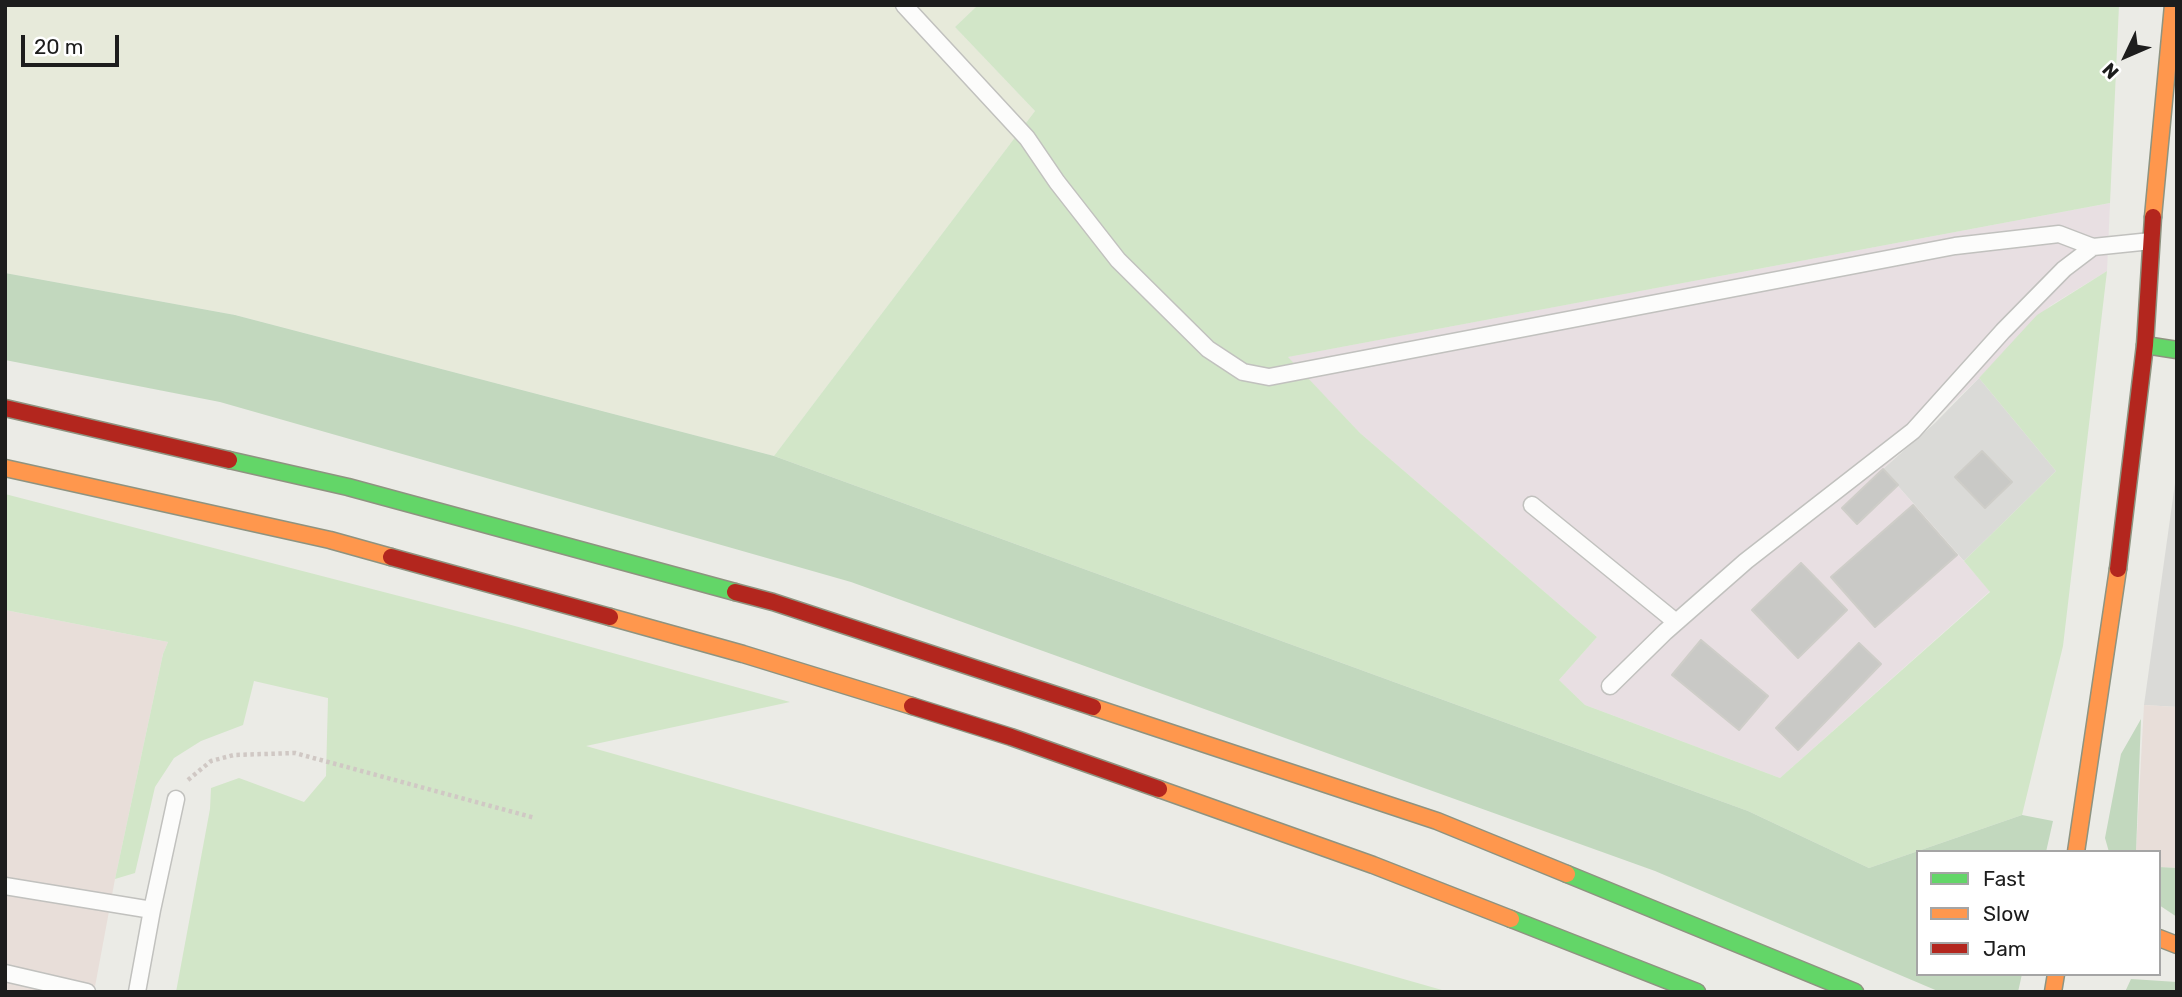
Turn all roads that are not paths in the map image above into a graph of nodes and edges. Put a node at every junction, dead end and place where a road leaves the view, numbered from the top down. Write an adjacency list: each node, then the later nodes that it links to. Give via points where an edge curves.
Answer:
1 (904, 5): 4 (lane, via 1027,138 1118,260 1208,349 1243,372 1269,377 1955,246 2059,234)
2 (2173, 5): 3 (main road)
3 (2151, 240): 4 (lane); 5 (main road)
4 (2093, 247): 10 (lane, via 2064,269 2003,331 1913,431 1746,561)
5 (2145, 345): 6 (main road); 13 (main road, via 2112,617)
6 (2177, 350)
7 (5, 408): 20 (main road, via 348,487 773,602 1437,821)
8 (5, 468): 19 (main road, via 330,540 743,654 1011,737 1373,865)
9 (1532, 505): 10 (lane)
10 (1676, 622): 11 (lane)
11 (1610, 686)
12 (176, 799): 15 (lane)
13 (2076, 850)
14 (5, 886): 15 (lane)
15 (152, 910): 18 (lane)
16 (5, 972): 17 (lane)
17 (87, 992)
18 (137, 992)
19 (1697, 992)
20 (1855, 992)

